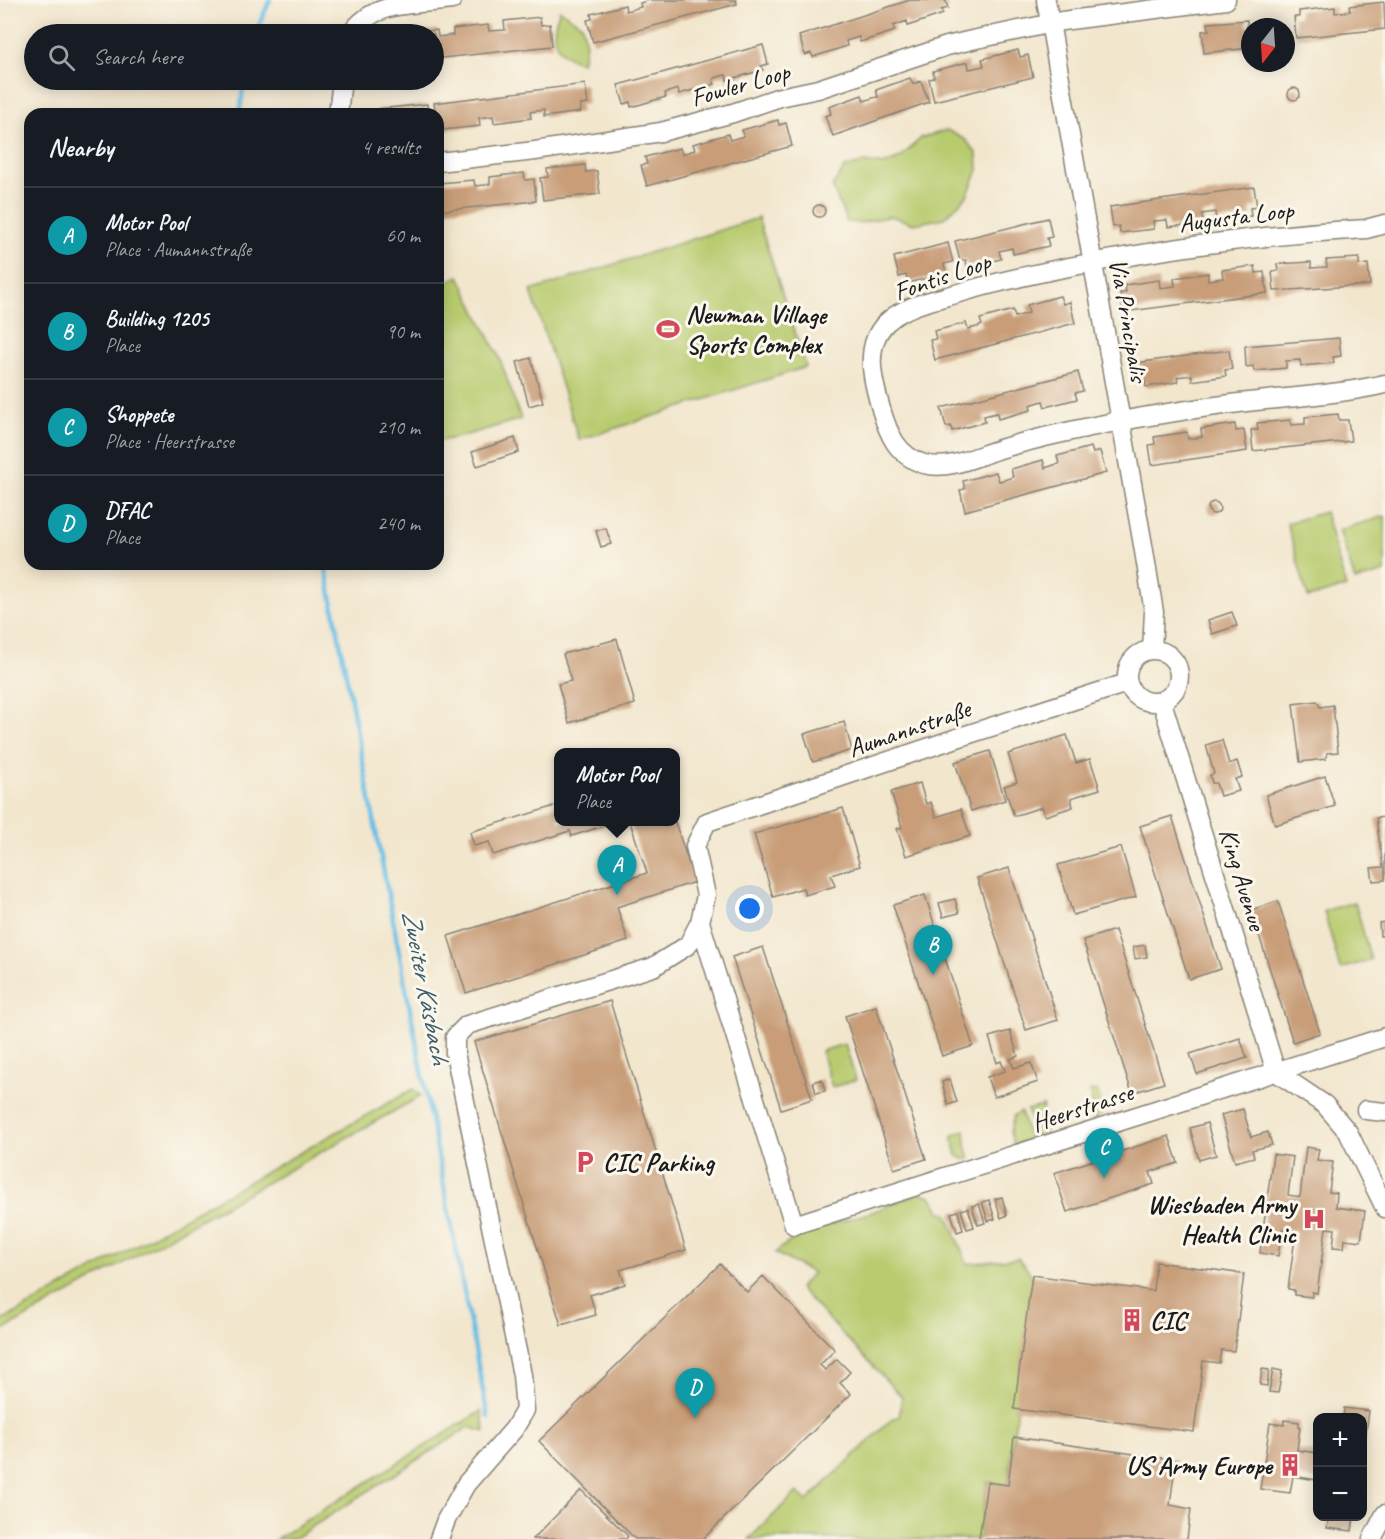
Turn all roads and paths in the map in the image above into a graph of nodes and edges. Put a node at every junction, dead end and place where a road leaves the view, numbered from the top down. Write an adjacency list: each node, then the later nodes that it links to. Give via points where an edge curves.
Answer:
1 (452, 0): 5 (street, via 386,4 374,9)
2 (1046, 0): 4 (street, Via Principalis)
3 (1226, 0): 4 (street, Fowler Loop)
4 (1050, 23): 8 (street, Fowler Loop, via 947,46 818,88 661,132); 10 (street, Via Principalis)
5 (358, 24)
6 (341, 90): 7 (street)
7 (339, 108)
8 (444, 161)
9 (1385, 224): 10 (street, Augusta Loop, via 1366,229 1238,239)
10 (1093, 263): 12 (street, Via Principalis); 12 (street, Fontis Loop, via 1002,281 901,312 885,323 877,337 871,356 872,371 890,435 897,448 922,464 937,467 1048,436)
11 (1385, 384): 12 (street)
12 (1121, 421): 13 (street, Via Principalis, via 1151,592)
13 (1152, 650): 14 (street, via 1132,660); 15 (street, via 1174,660 1180,676 1175,692)
14 (1127, 684): 15 (street, via 1137,698); 16 (street, Aumannstraße, via 707,822 695,846 706,895)
15 (1162, 702): 18 (street, King Avenue)
16 (700, 922): 18 (street, Heerstrasse, via 794,1225); 23 (street, via 688,945 653,967 467,1026 455,1037 455,1053 522,1376 525,1410 514,1429 466,1484)
17 (1385, 1038): 18 (street, Heerstrasse)
18 (1276, 1072): 21 (street, via 1325,1105 1348,1132)
19 (1366, 1110): 20 (street)
20 (1385, 1112)
21 (1385, 1208)
22 (1385, 1514): 24 (street)
23 (439, 1539)
24 (1372, 1539)

